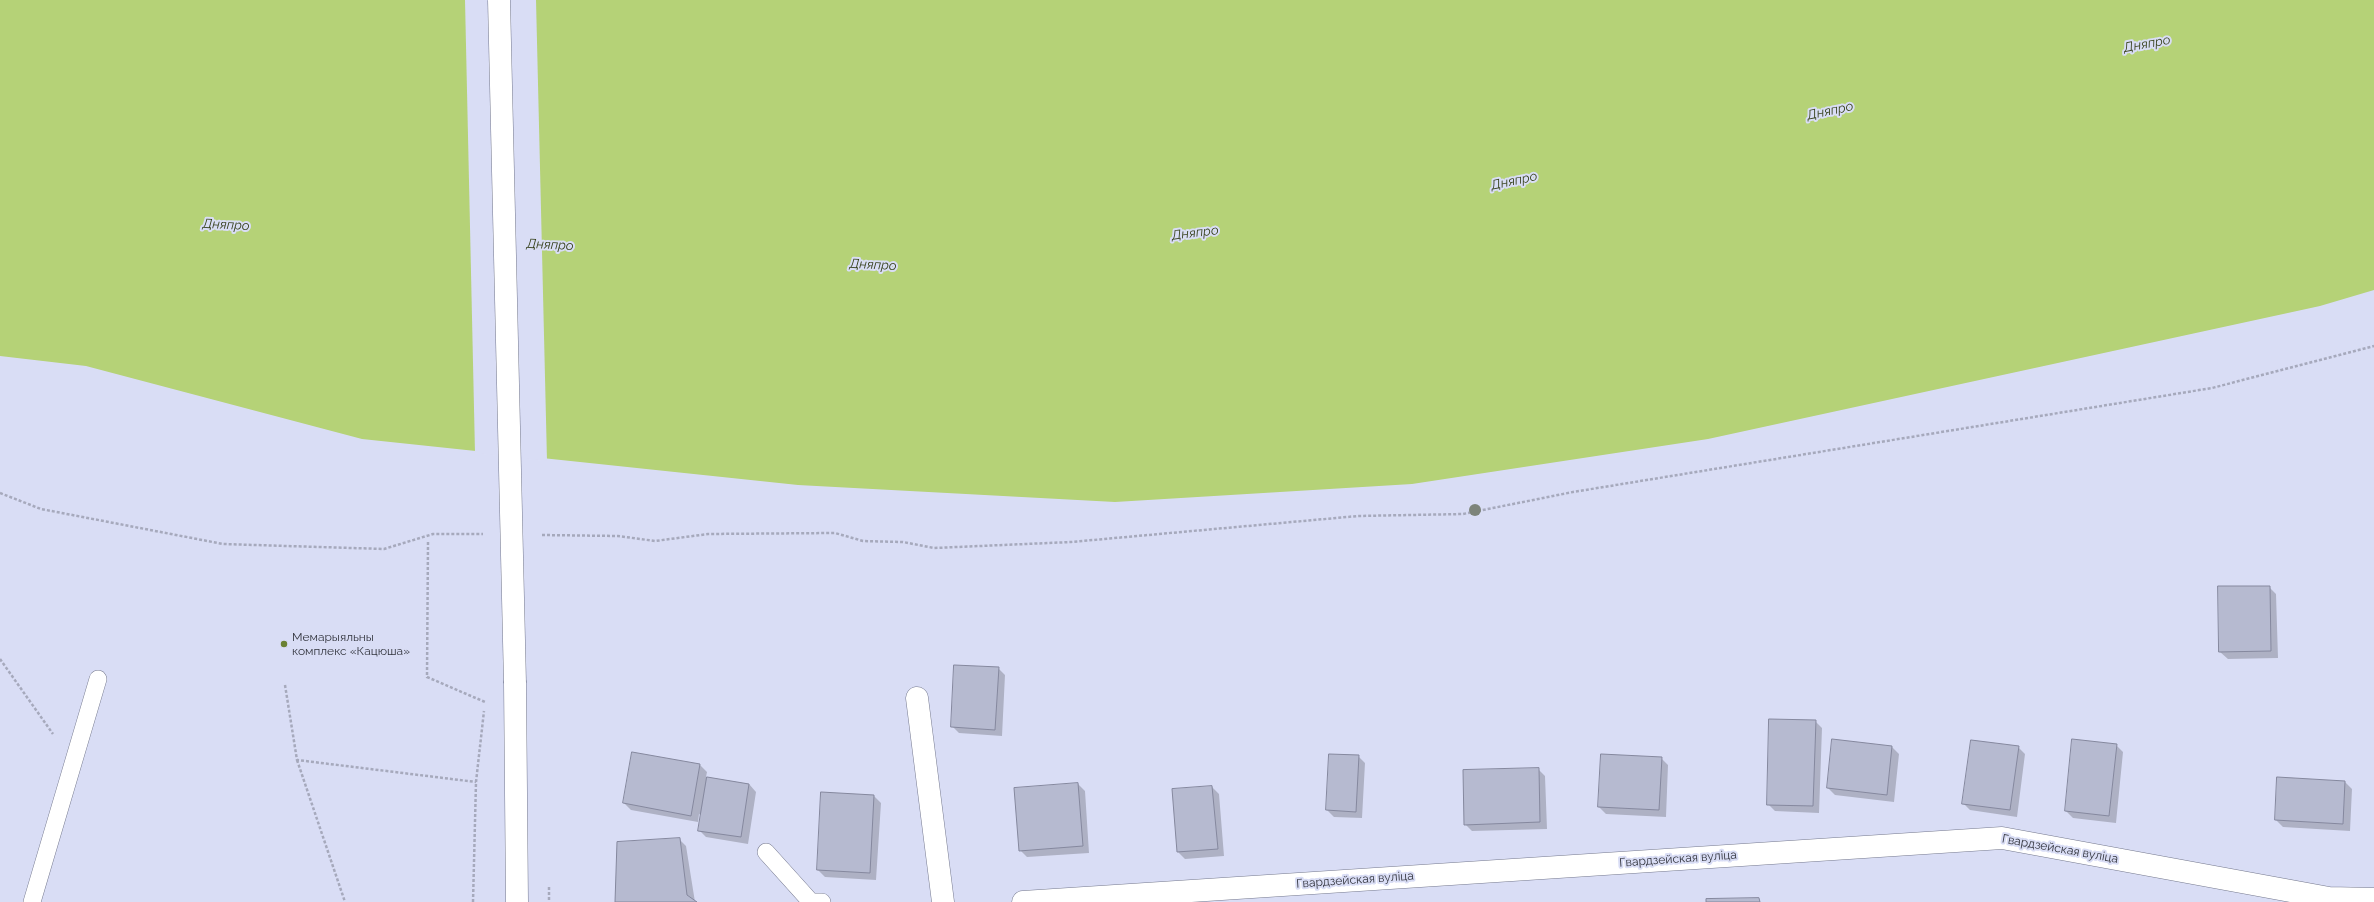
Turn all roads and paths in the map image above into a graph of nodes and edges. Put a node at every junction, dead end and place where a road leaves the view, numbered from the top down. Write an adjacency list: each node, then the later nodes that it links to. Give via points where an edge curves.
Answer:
1 (499, 0): 22 (street, bridge, via 515,683)
2 (2374, 346): 5 (path, via 2212,388 1573,492 1463,514 1358,516 1071,542 934,548 902,542 863,541 835,533 708,534 655,541 618,536)
3 (0, 493): 4 (path, via 41,509 223,544 384,549 433,534)
4 (487, 534)
5 (541, 535)
6 (428, 542): 12 (path, via 427,677)
7 (0, 659): 14 (path)
8 (98, 679): 14 (lane)
9 (285, 685): 13 (path)
10 (486, 696): 12 (path)
11 (917, 698): 24 (street)
12 (485, 702): 15 (path)
13 (297, 760): 15 (path); 20 (path)
14 (74, 762): 19 (lane)
15 (476, 782): 21 (path)
16 (766, 852): 23 (lane, via 811,902)
17 (2374, 899): 18 (street, Гвардзейская вуліца)
18 (2326, 900): 25 (street, Гвардзейская вуліца, via 2002,838)
19 (32, 902)
20 (346, 902)
21 (473, 902)
22 (517, 902)
23 (822, 902)
24 (943, 902)
25 (1023, 902)

